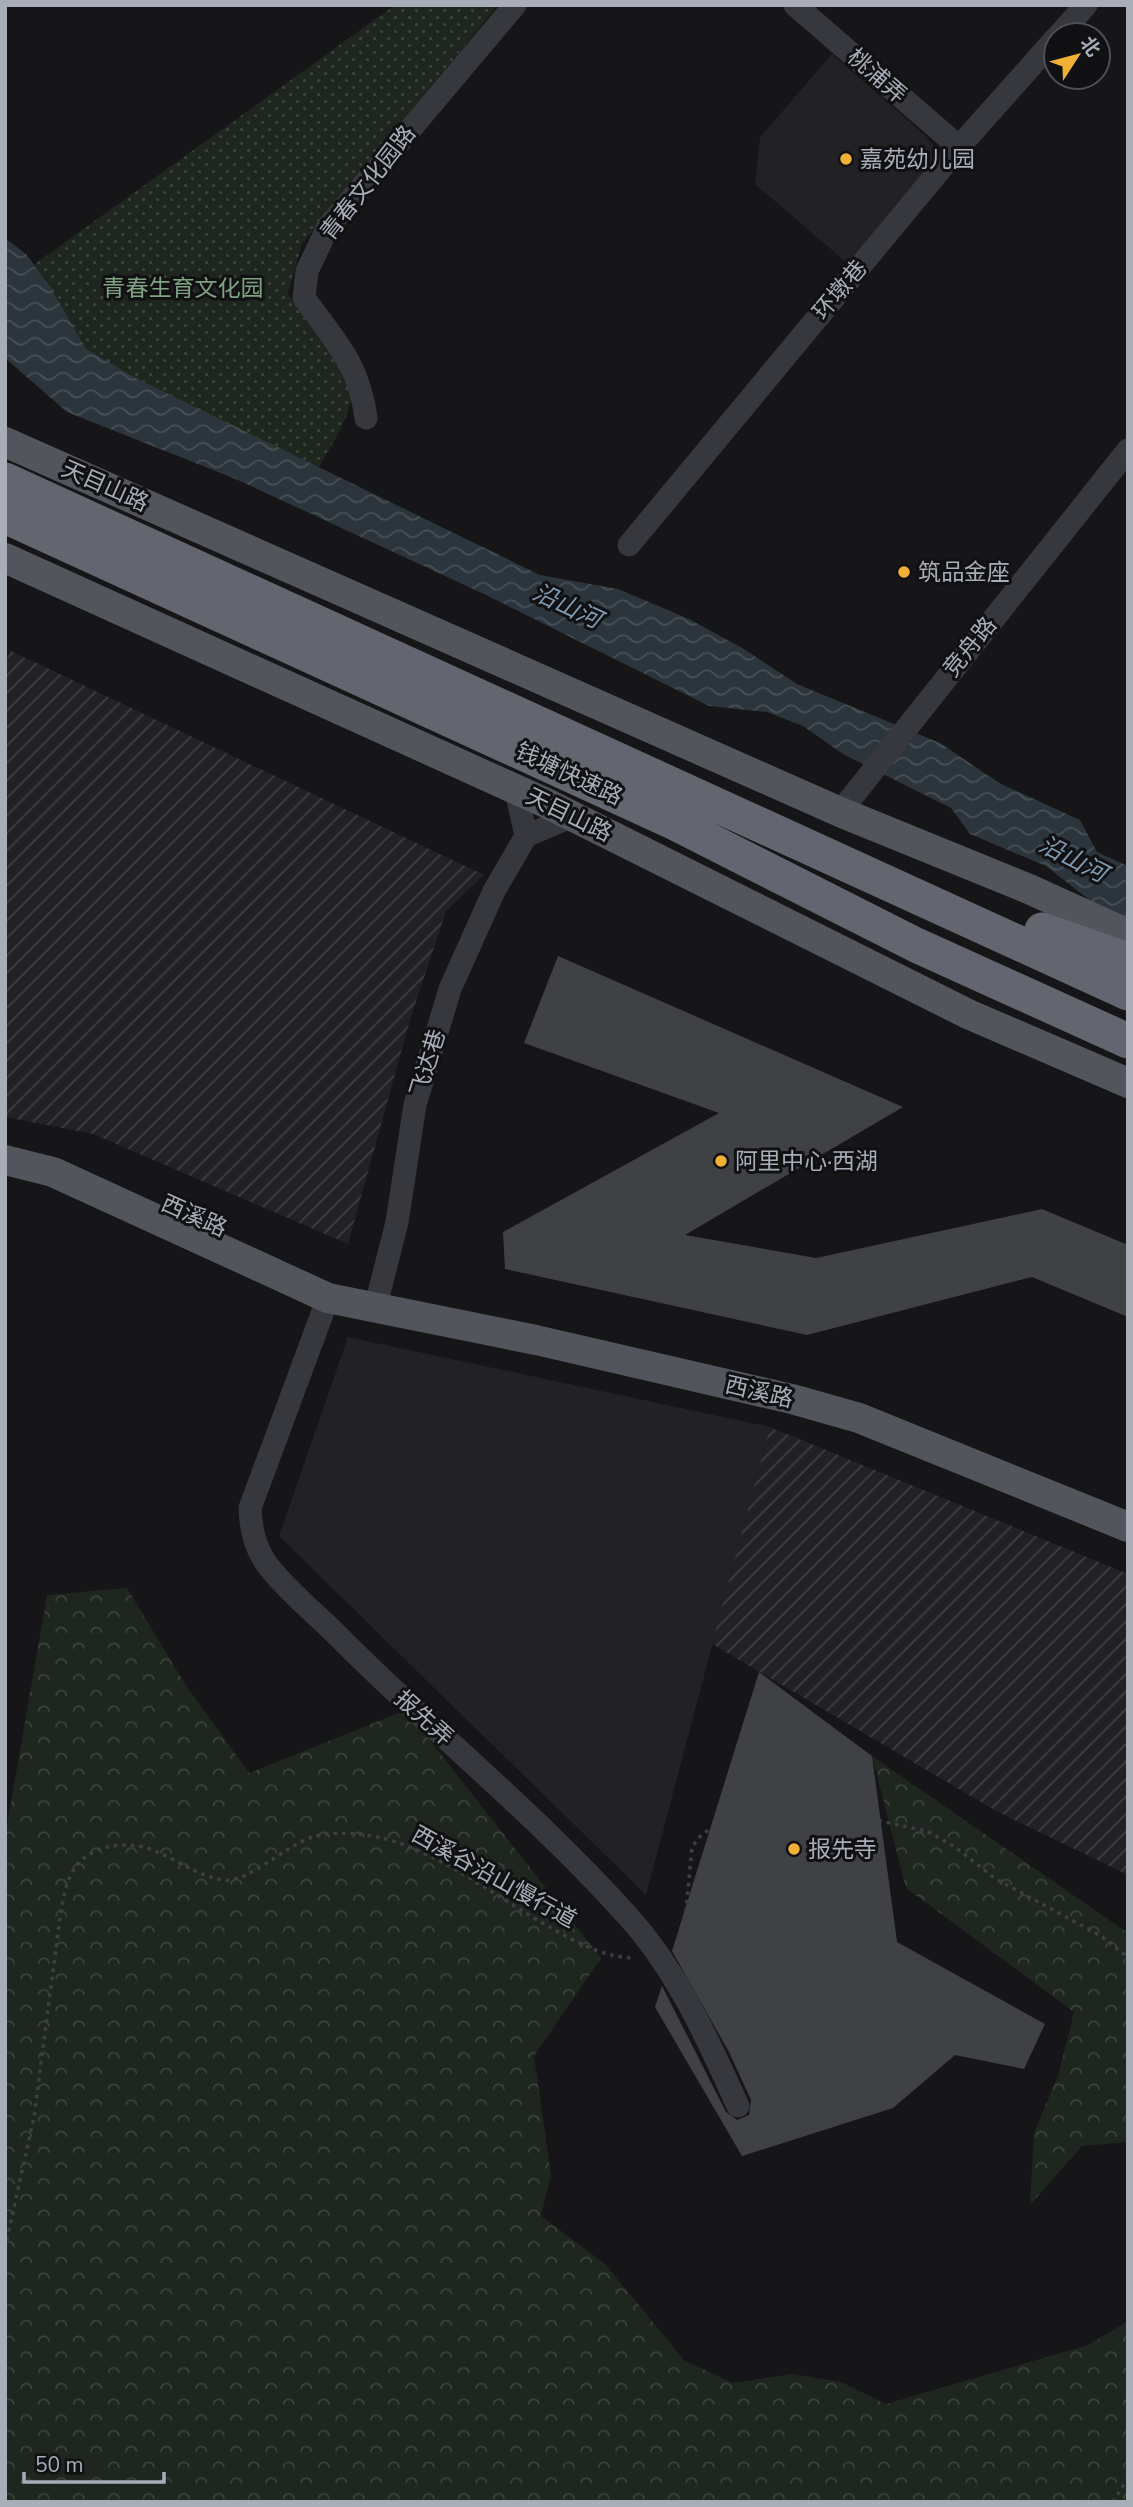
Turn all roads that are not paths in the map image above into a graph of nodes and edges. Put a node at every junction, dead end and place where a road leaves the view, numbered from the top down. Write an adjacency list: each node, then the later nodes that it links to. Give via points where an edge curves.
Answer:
1 (515, 5): 7 (street, 青春文化园路, via 328,227 307,271 304,298 352,364 362,388)
2 (795, 5): 6 (street, 桃浦弄)
3 (1086, 5): 4 (street, 环墩巷)
4 (1072, 21)
5 (1042, 55): 6 (street, 环墩巷)
6 (959, 147): 12 (street, 环墩巷)
7 (366, 418)
8 (5, 442): 15 (main road, 天目山路)
9 (1128, 450): 15 (street, 竞舟路)
10 (5, 480): 18 (highway, 钱塘快速路)
11 (5, 516): 20 (highway, 钱塘快速路, via 659,815)
12 (629, 545)
13 (5, 558): 14 (main road, 天目山路)
14 (516, 790): 16 (main road, 天目山路); 17 (street)
15 (840, 812): 19 (main road, 天目山路)
16 (573, 816): 17 (street); 25 (main road, 天目山路, via 968,1014)
17 (526, 836): 29 (street, 飞达巷, via 494,891 450,989 415,1105 397,1222)
18 (799, 840): 21 (highway); 22 (highway, 钱塘快速路)
19 (1128, 934)
20 (916, 945): 23 (highway, 钱塘快速路); 24 (highway)
21 (1128, 960)
22 (1128, 993)
23 (1128, 1041)
24 (1128, 1064)
25 (1128, 1083)
26 (5, 1143): 29 (main road, 西溪路, via 54,1155 273,1251)
27 (5, 1160): 28 (main road, 西溪路, via 53,1172)
28 (328, 1298): 29 (main road, 西溪路); 31 (street, 报先弄, via 250,1508 252,1536 268,1566 388,1686 559,1841 660,1957 707,2039)
29 (376, 1305): 30 (main road, 西溪路, via 848,1415)
30 (1128, 1527)
31 (737, 2106)

